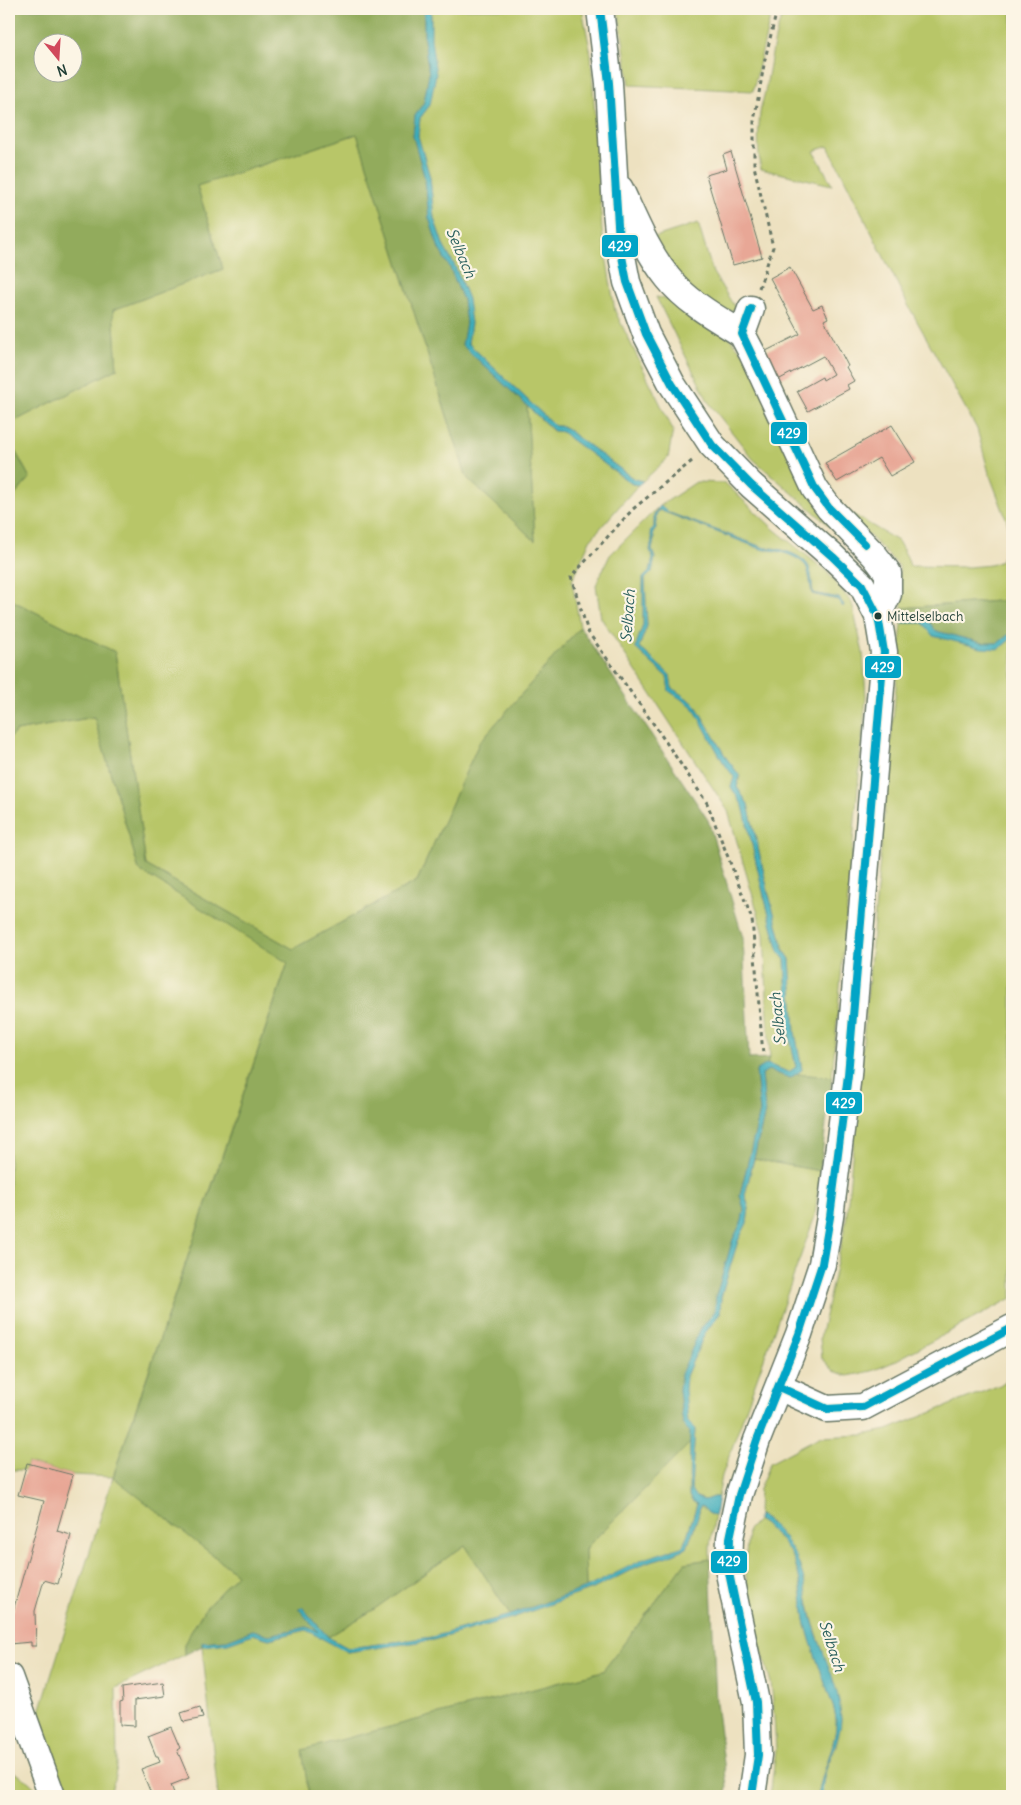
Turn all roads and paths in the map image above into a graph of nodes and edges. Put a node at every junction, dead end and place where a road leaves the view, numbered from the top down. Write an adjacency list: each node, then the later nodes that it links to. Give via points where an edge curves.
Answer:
1 (600, 9): 3 (street, via 609,84)
2 (779, 9): 4 (path, via 765,59 754,121 754,166 772,247)
3 (614, 176): 5 (street, via 667,277 682,293); 6 (street, via 622,260 636,308 672,384)
4 (751, 309): 5 (street)
5 (742, 334): 7 (street, via 815,489 888,573 888,594)
6 (712, 445): 7 (street, via 751,485 862,585); 8 (path, via 633,509 571,577 588,632 707,803 752,920)
7 (878, 616): 10 (street, via 884,652 848,1075 830,1217 822,1264)
8 (763, 1055)
9 (1012, 1328): 10 (street, via 862,1407 827,1409)
10 (779, 1387): 13 (street, via 745,1476 730,1538 729,1573 756,1702 758,1756)
11 (9, 1677): 12 (street)
12 (52, 1796)
13 (752, 1796)

